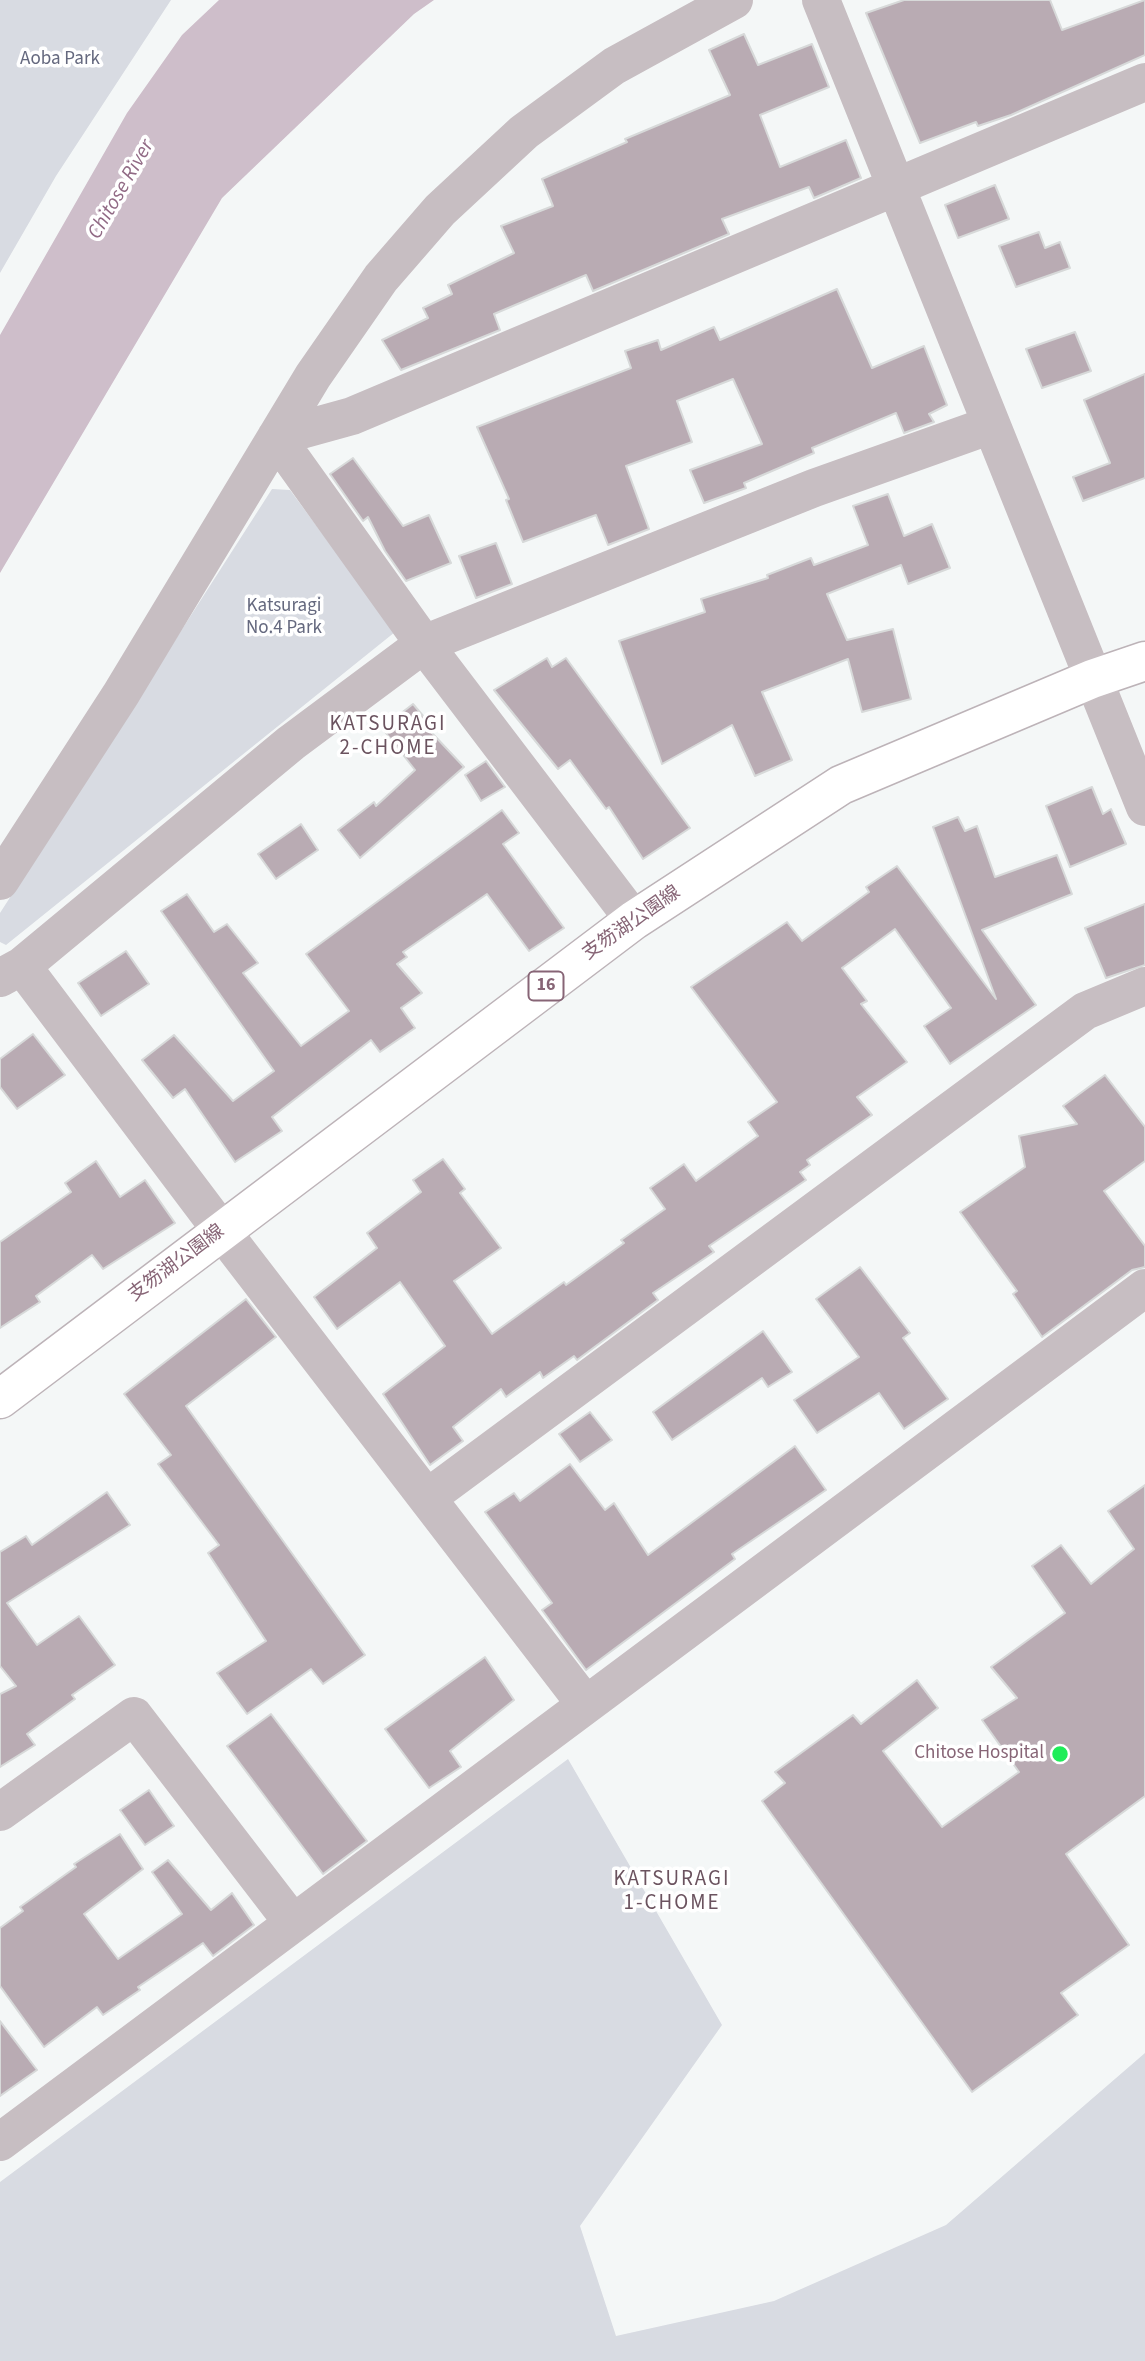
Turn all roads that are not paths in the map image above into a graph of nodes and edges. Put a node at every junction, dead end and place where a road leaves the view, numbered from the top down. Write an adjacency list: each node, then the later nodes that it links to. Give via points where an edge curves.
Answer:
1 (734, 0): 6 (street, via 614,66 524,132 440,210 380,278)
2 (821, 0): 4 (street)
3 (1145, 82): 4 (street)
4 (895, 186): 5 (street); 6 (street, via 352,416)
5 (990, 425): 7 (street, via 814,488); 9 (street)
6 (276, 437): 7 (street); 11 (street, via 121,694)
7 (424, 644): 12 (street); 13 (street, via 291,743)
8 (1145, 661): 9 (main road, 支笏湖公園線 / 16)
9 (1092, 680): 10 (street); 12 (main road, 支笏湖公園線 / 16, via 841,785)
10 (1145, 807)
11 (0, 881)
12 (634, 920): 15 (main road, 支笏湖公園線 / 16)
13 (11, 972): 15 (street)
14 (1145, 986): 18 (street, via 1085,1011)
15 (221, 1230): 17 (main road, 支笏湖公園線 / 16); 18 (street)
16 (1145, 1288): 19 (street)
17 (0, 1399)
18 (427, 1498): 19 (street)
19 (586, 1704): 21 (street)
20 (0, 1812): 21 (street, via 134,1716)
21 (293, 1923): 22 (street)
22 (0, 2142)

